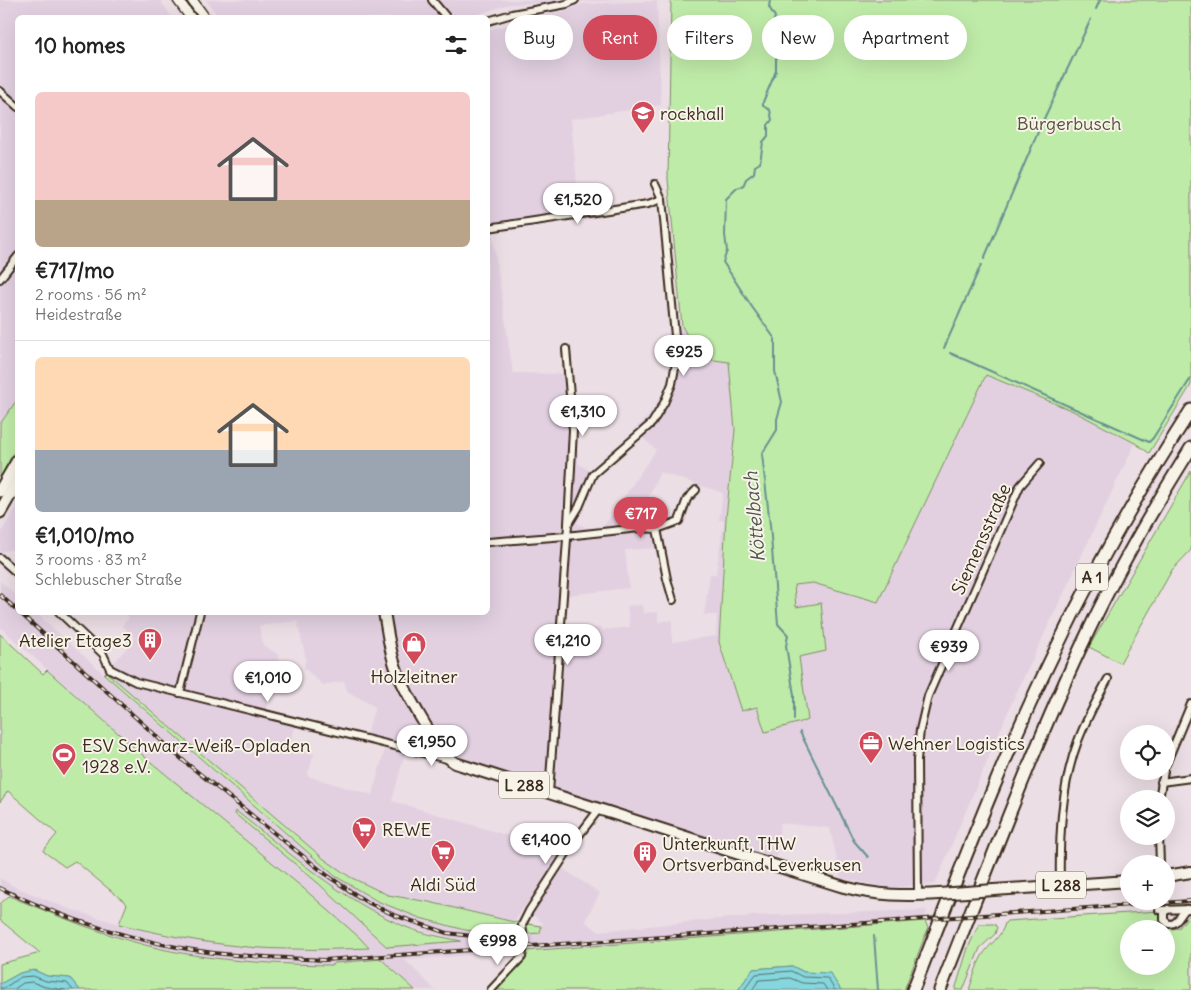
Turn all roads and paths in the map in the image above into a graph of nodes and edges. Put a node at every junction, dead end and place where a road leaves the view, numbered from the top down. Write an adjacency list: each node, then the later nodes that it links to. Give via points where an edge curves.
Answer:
1 (178, 0): 5 (main road)
2 (192, 0): 6 (main road)
3 (432, 0): 7 (street)
4 (575, 0): 8 (street)
5 (189, 15)
6 (203, 15)
7 (444, 15)
8 (490, 20)
9 (0, 91): 10 (street)
10 (15, 104)
11 (655, 184): 12 (street)
12 (662, 199): 13 (street, via 648,204); 25 (street, via 677,357 672,384 652,423 593,474)
13 (490, 228)
14 (15, 260): 15 (street)
15 (0, 279)
16 (566, 349): 25 (street, via 573,430)
17 (1191, 410): 58 (highway, A 1, via 1113,538 1054,651 983,812)
18 (1191, 448): 59 (highway, A 1, via 1129,553 1076,658 1031,761)
19 (1040, 463): 51 (street, Siemensstraße, via 1020,486 928,696 920,730 918,760)
20 (15, 465): 23 (highway)
21 (15, 486): 24 (highway)
22 (696, 490): 26 (street, via 687,499 679,521)
23 (0, 491)
24 (0, 512)
25 (568, 525): 27 (street)
26 (657, 529): 27 (street); 31 (street)
27 (566, 536): 28 (street); 45 (street)
28 (490, 542)
29 (0, 558): 30 (street)
30 (15, 571)
31 (673, 600)
32 (62, 615): 36 (street, via 103,654 110,669 136,682)
33 (199, 615): 36 (street)
34 (385, 615): 38 (main road, via 394,664)
35 (1108, 679): 50 (street, via 1084,725 1072,763 1062,821)
36 (180, 693): 40 (street)
37 (1191, 704): 39 (street)
38 (436, 741): 40 (street); 41 (main road)
39 (1175, 742)
40 (420, 752): 41 (street)
41 (450, 760): 45 (main road, L 288)
42 (1191, 778): 43 (street)
43 (1161, 782): 44 (street)
44 (1160, 790)
45 (549, 793): 46 (main road, L 288)
46 (599, 809): 51 (main road, L 288, via 844,887 885,895); 55 (street, via 529,911)
47 (1191, 872): 48 (main road)
48 (1175, 875)
49 (1120, 882): 50 (main road, L 288)
50 (1060, 886): 51 (main road, L 288, bridge)
51 (918, 895)
52 (1175, 909): 53 (street)
53 (1189, 909): 54 (street, via 1173,924 1164,920)
54 (1167, 910)
55 (522, 932)
56 (523, 951): 57 (street, via 522,957)
57 (491, 990)
58 (913, 990)
59 (940, 990)

